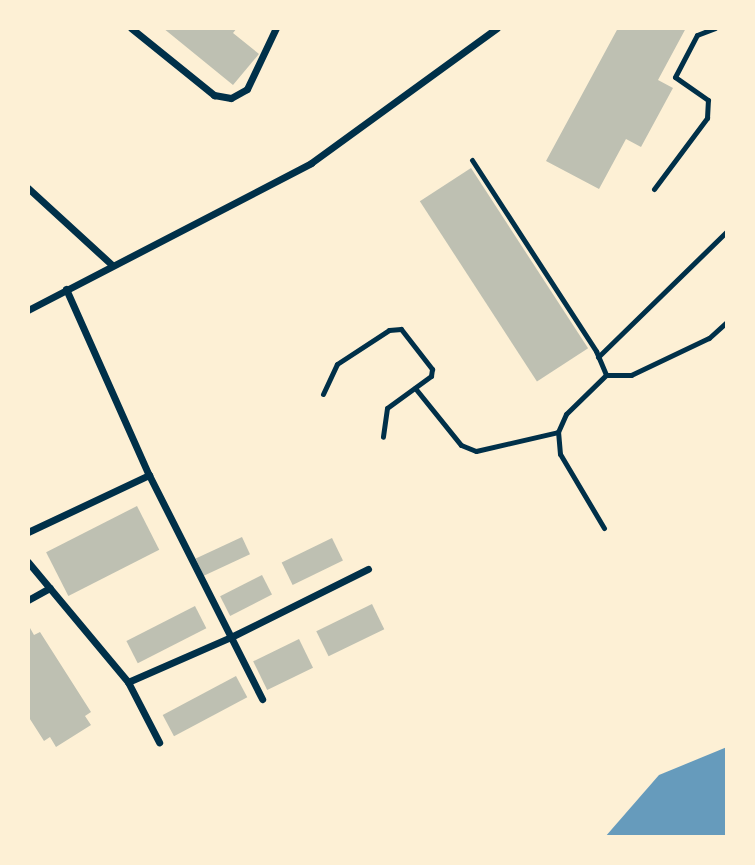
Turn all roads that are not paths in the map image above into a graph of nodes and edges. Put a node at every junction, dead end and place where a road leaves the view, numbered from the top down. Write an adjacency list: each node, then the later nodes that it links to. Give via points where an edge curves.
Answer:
1 (131, 28): 2 (street, via 214,95 231,97 247,89)
2 (276, 28)
3 (497, 28): 9 (street, via 311,163)
4 (715, 28): 7 (lane, via 697,35 675,77 708,100 707,118)
5 (472, 160): 13 (lane)
6 (28, 188): 9 (street)
7 (654, 189)
8 (727, 231): 13 (lane)
9 (112, 265): 10 (street)
10 (66, 289): 11 (street); 19 (street)
11 (28, 310)
12 (727, 321): 14 (lane, via 709,338 631,375)
13 (598, 357): 14 (lane)
14 (606, 375): 17 (lane, via 566,414)
15 (415, 388): 16 (lane, via 431,376 432,369 395,327 337,364); 17 (lane, via 461,444 476,451); 18 (lane, via 387,408)
16 (323, 394)
17 (558, 432): 20 (lane, via 560,454)
18 (383, 437)
19 (149, 475): 21 (street); 26 (street)
20 (604, 528)
21 (28, 532)
22 (28, 562): 24 (street)
23 (368, 569): 26 (street)
24 (50, 588): 25 (street); 27 (street)
25 (28, 600)
26 (231, 637): 27 (street); 28 (street)
27 (128, 682): 29 (street)
28 (262, 699)
29 (159, 741)

